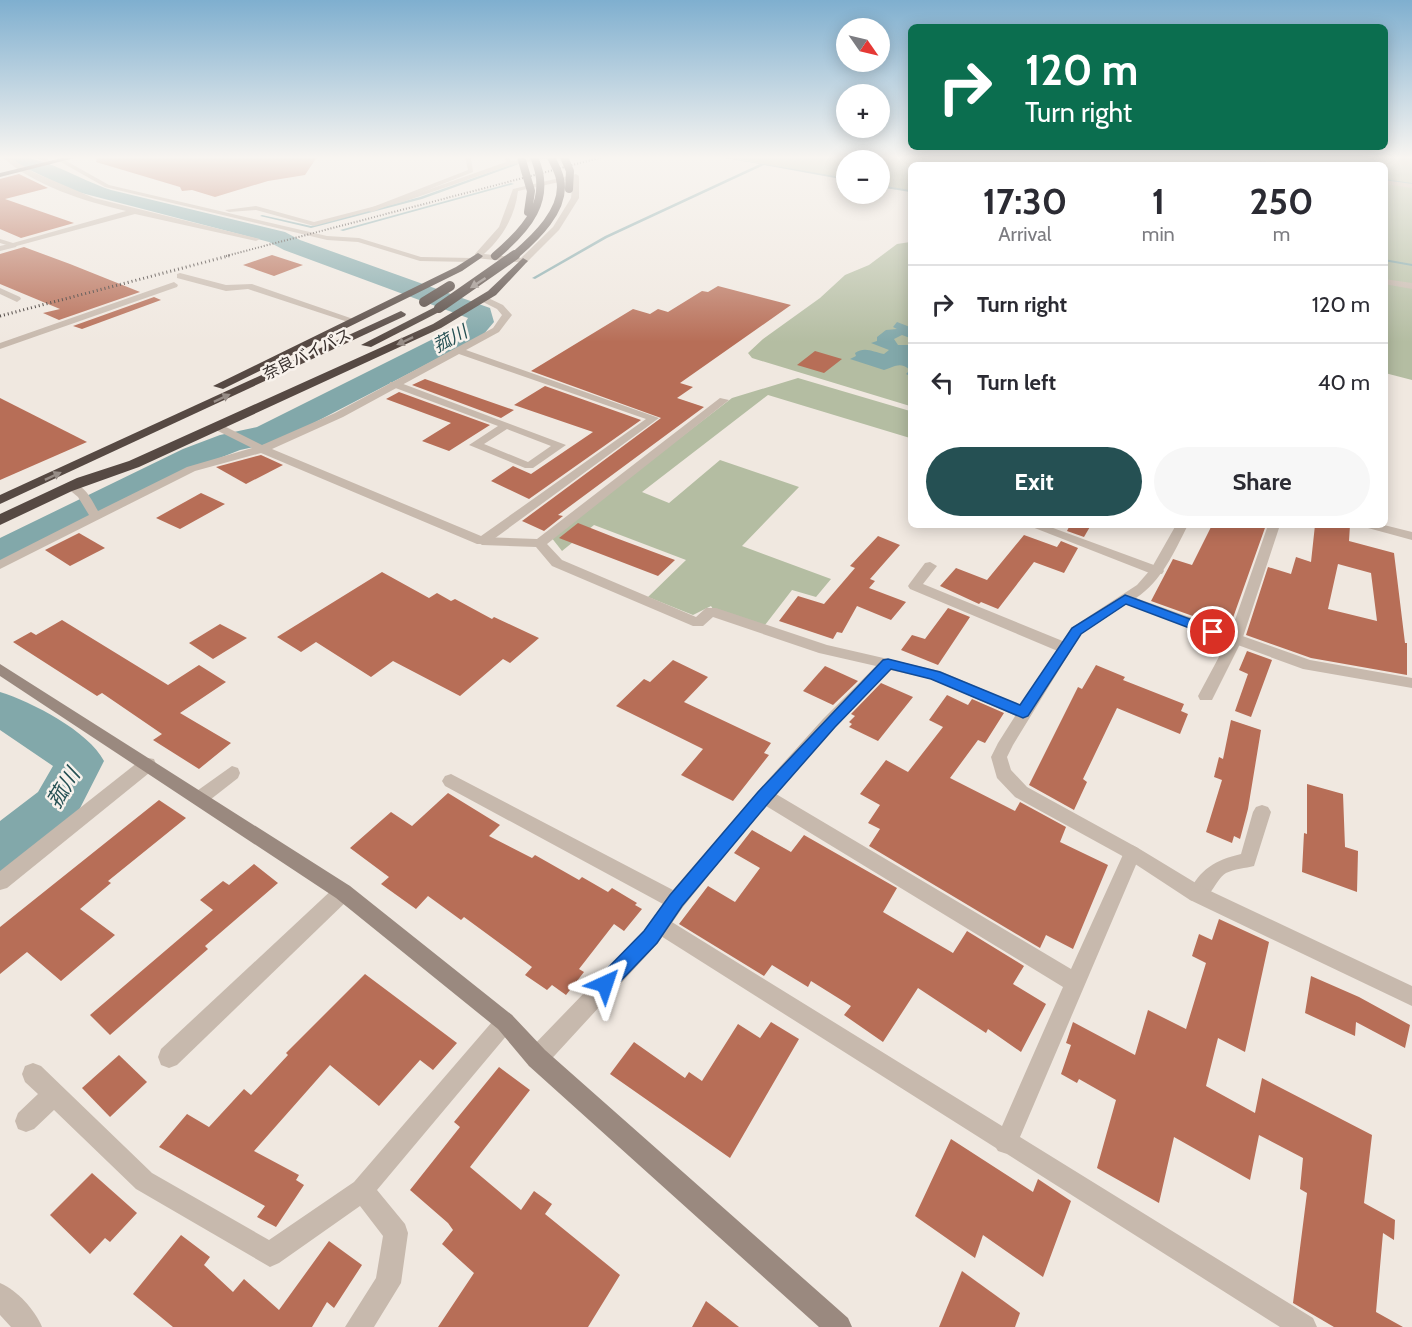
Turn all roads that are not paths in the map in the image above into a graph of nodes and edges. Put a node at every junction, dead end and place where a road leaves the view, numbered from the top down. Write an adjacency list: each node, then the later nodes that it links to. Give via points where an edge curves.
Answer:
1 (105, 219): 14 (street)
2 (174, 219): 12 (street)
3 (248, 219): 16 (street, via 327,238 359,240 420,259)
4 (296, 219): 5 (street, via 314,224)
5 (334, 219)
6 (508, 219): 16 (street, via 494,243)
7 (549, 219): 11 (highway, 奈良バイパス, bridge)
8 (551, 219): 11 (highway, bridge)
9 (562, 219): 17 (street)
10 (529, 220): 32 (highway, 奈良バイパス, one-way to 10, bridge, via 424,302 498,254)
11 (546, 224): 34 (highway, 奈良バイパス, one-way to 34, bridge, via 498,269 439,308)
12 (256, 239)
13 (0, 241): 14 (street)
14 (13, 245): 15 (street)
15 (0, 249)
16 (475, 258): 17 (street); 25 (highway)
17 (523, 261): 24 (highway)
18 (180, 276): 25 (street, via 226,288 249,286)
19 (1388, 282): 21 (street)
20 (174, 285): 26 (street)
21 (1412, 286)
22 (0, 291): 23 (street)
23 (18, 299)
24 (482, 301): 27 (street, via 500,307 507,315 496,330); 31 (highway, one-way to 31)
25 (354, 321): 32 (highway, via 209,392)
26 (0, 346)
27 (457, 350): 28 (street); 43 (street, via 654,418)
28 (394, 384): 30 (street); 33 (street, via 339,415)
29 (724, 400): 44 (street)
30 (507, 425): 30 (street, via 550,441 560,445 529,466 475,445)
31 (218, 427): 33 (street); 34 (highway)
32 (130, 440): 35 (highway, 奈良バイパス, one-way to 32)
33 (262, 449): 36 (street, via 191,469); 43 (street)
34 (72, 487): 36 (street, via 83,495); 37 (highway, 奈良バイパス)
35 (0, 500)
36 (96, 517): 45 (street)
37 (0, 520)
38 (1041, 528): 47 (street)
39 (1180, 528): 47 (street)
40 (1273, 528): 49 (street)
41 (1383, 528): 42 (street)
42 (1412, 536)
43 (482, 541): 44 (street)
44 (540, 543): 51 (street, via 557,563 698,623 711,611 824,649)
45 (0, 566)
46 (930, 566): 50 (street, via 915,586)
47 (1157, 571): 48 (street)
48 (1125, 599): 49 (street); 50 (street, via 1076,631)
49 (1235, 640): 53 (street, via 1308,664); 54 (street)
50 (1065, 648): 55 (street)
51 (888, 663): 55 (street, via 935,675); 59 (street)
52 (0, 669): 56 (street)
53 (1412, 683)
54 (1206, 696)
55 (1023, 712): 62 (street, via 999,757 1003,773 1029,797)
56 (148, 764): 60 (street); 63 (street)
57 (232, 773): 60 (street)
58 (451, 781): 66 (street)
59 (764, 796): 66 (street); 68 (street)
60 (200, 798): 64 (street)
61 (1262, 812): 65 (street, via 1248,860 1220,867)
62 (1132, 853): 65 (street); 68 (street)
63 (0, 882)
64 (343, 892): 70 (street); 71 (street)
65 (1197, 894): 69 (street)
66 (676, 901): 67 (street)
67 (660, 925): 72 (street); 76 (street)
68 (1074, 982): 76 (street)
69 (1412, 996)
70 (505, 1022): 72 (street); 77 (street)
71 (169, 1057)
72 (537, 1058): 81 (street)
73 (33, 1074): 74 (street)
74 (54, 1095): 75 (street); 77 (street, via 144,1182 270,1254)
75 (26, 1121)
76 (1006, 1143): 82 (street)
77 (362, 1190): 80 (street, via 396,1233 388,1283)
78 (0, 1296): 79 (street)
79 (29, 1327)
80 (358, 1327)
81 (838, 1327)
82 (1304, 1327)

